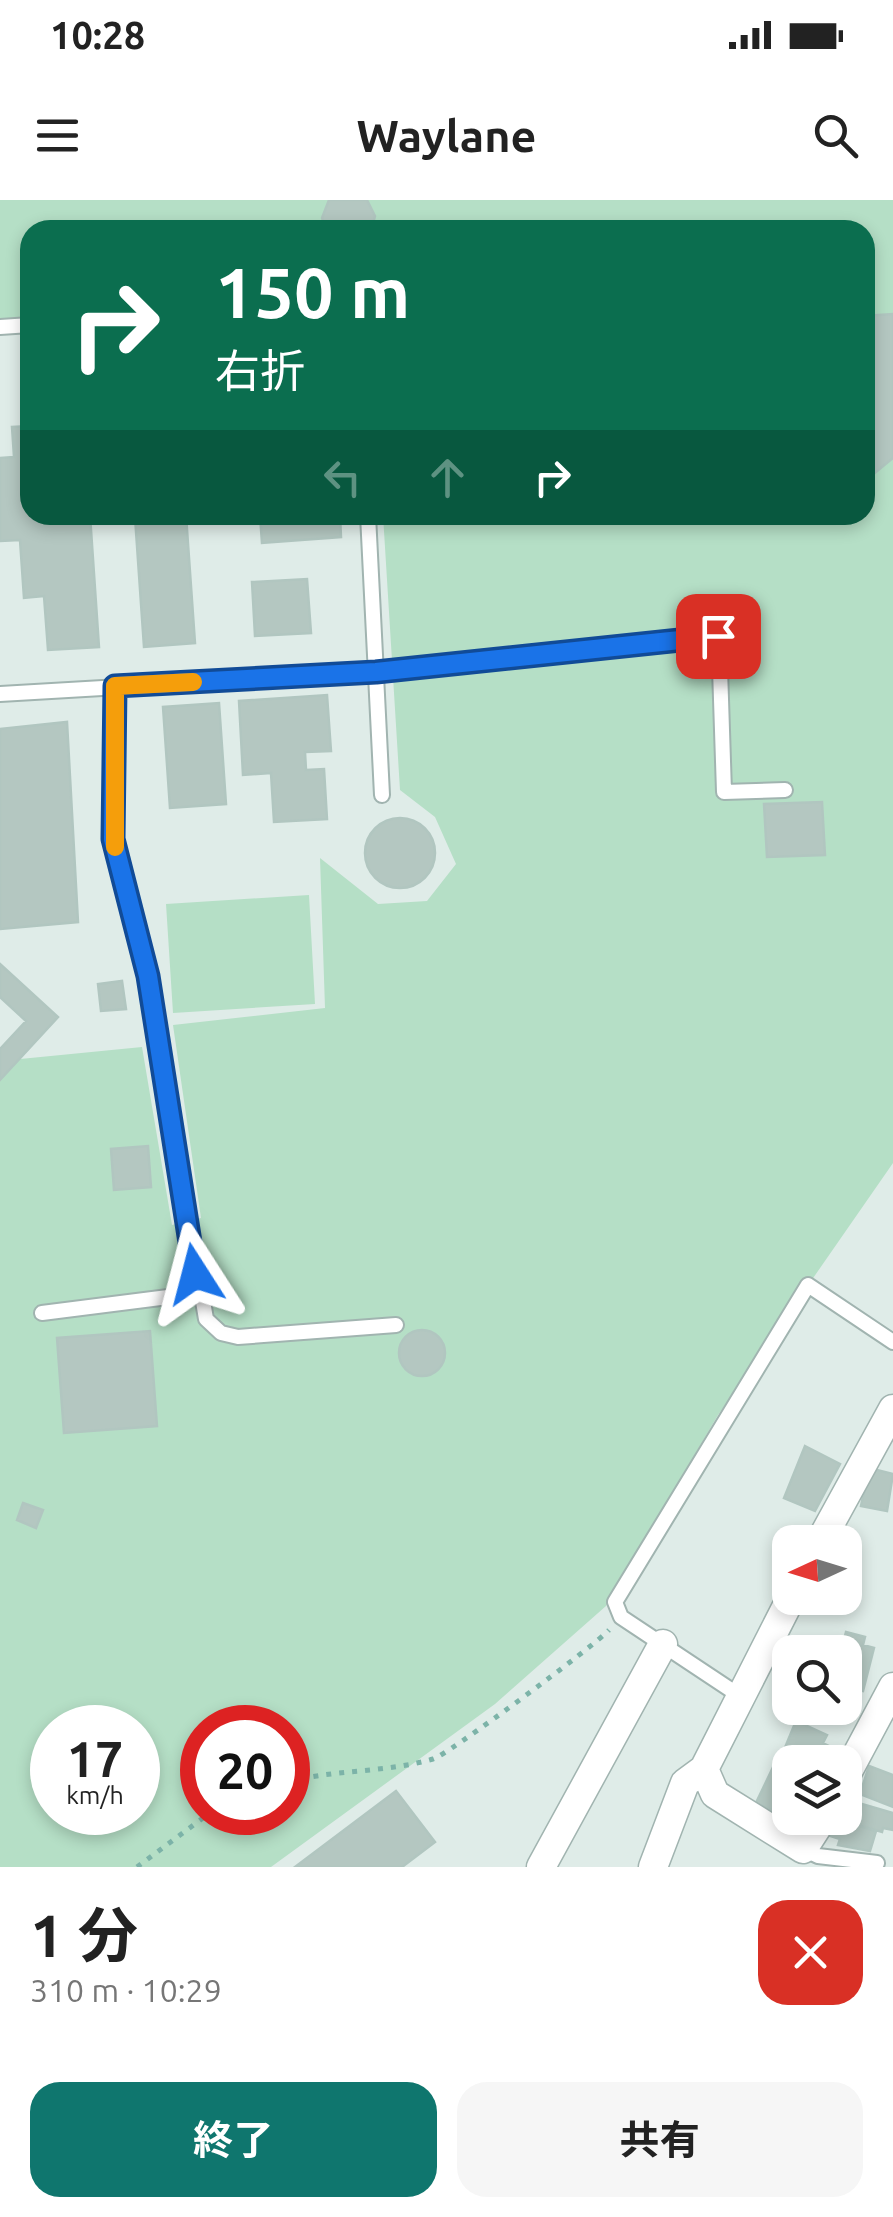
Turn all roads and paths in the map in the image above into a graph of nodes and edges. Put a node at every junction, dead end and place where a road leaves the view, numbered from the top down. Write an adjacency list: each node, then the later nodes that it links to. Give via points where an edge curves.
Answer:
1 (369, 525): 2 (lane)
2 (376, 672): 3 (lane); 5 (lane, via 718,636 724,792); 6 (lane)
3 (115, 686): 4 (lane); 7 (lane, via 113,839 148,976)
4 (0, 694)
5 (785, 790)
6 (382, 794)
7 (195, 1274): 8 (lane, via 176,1296); 9 (lane, via 206,1319 238,1338)
8 (42, 1312)
9 (396, 1325)
10 (893, 1342): 14 (lane, via 808,1284 615,1602)
11 (893, 1409): 12 (street)
12 (829, 1525)
13 (782, 1615): 17 (street)
14 (621, 1617): 15 (lane); 20 (path, via 601,1639 440,1758)
15 (663, 1644): 17 (lane); 26 (street)
16 (892, 1690): 18 (street)
17 (740, 1696): 19 (street)
18 (862, 1746)
19 (704, 1768): 23 (street, via 714,1794); 27 (street, via 684,1783)
20 (310, 1776)
21 (180, 1835): 25 (path)
22 (812, 1835): 23 (street)
23 (803, 1849): 24 (lane)
24 (877, 1862)
25 (137, 1867)
26 (541, 1867)
27 (653, 1867)

